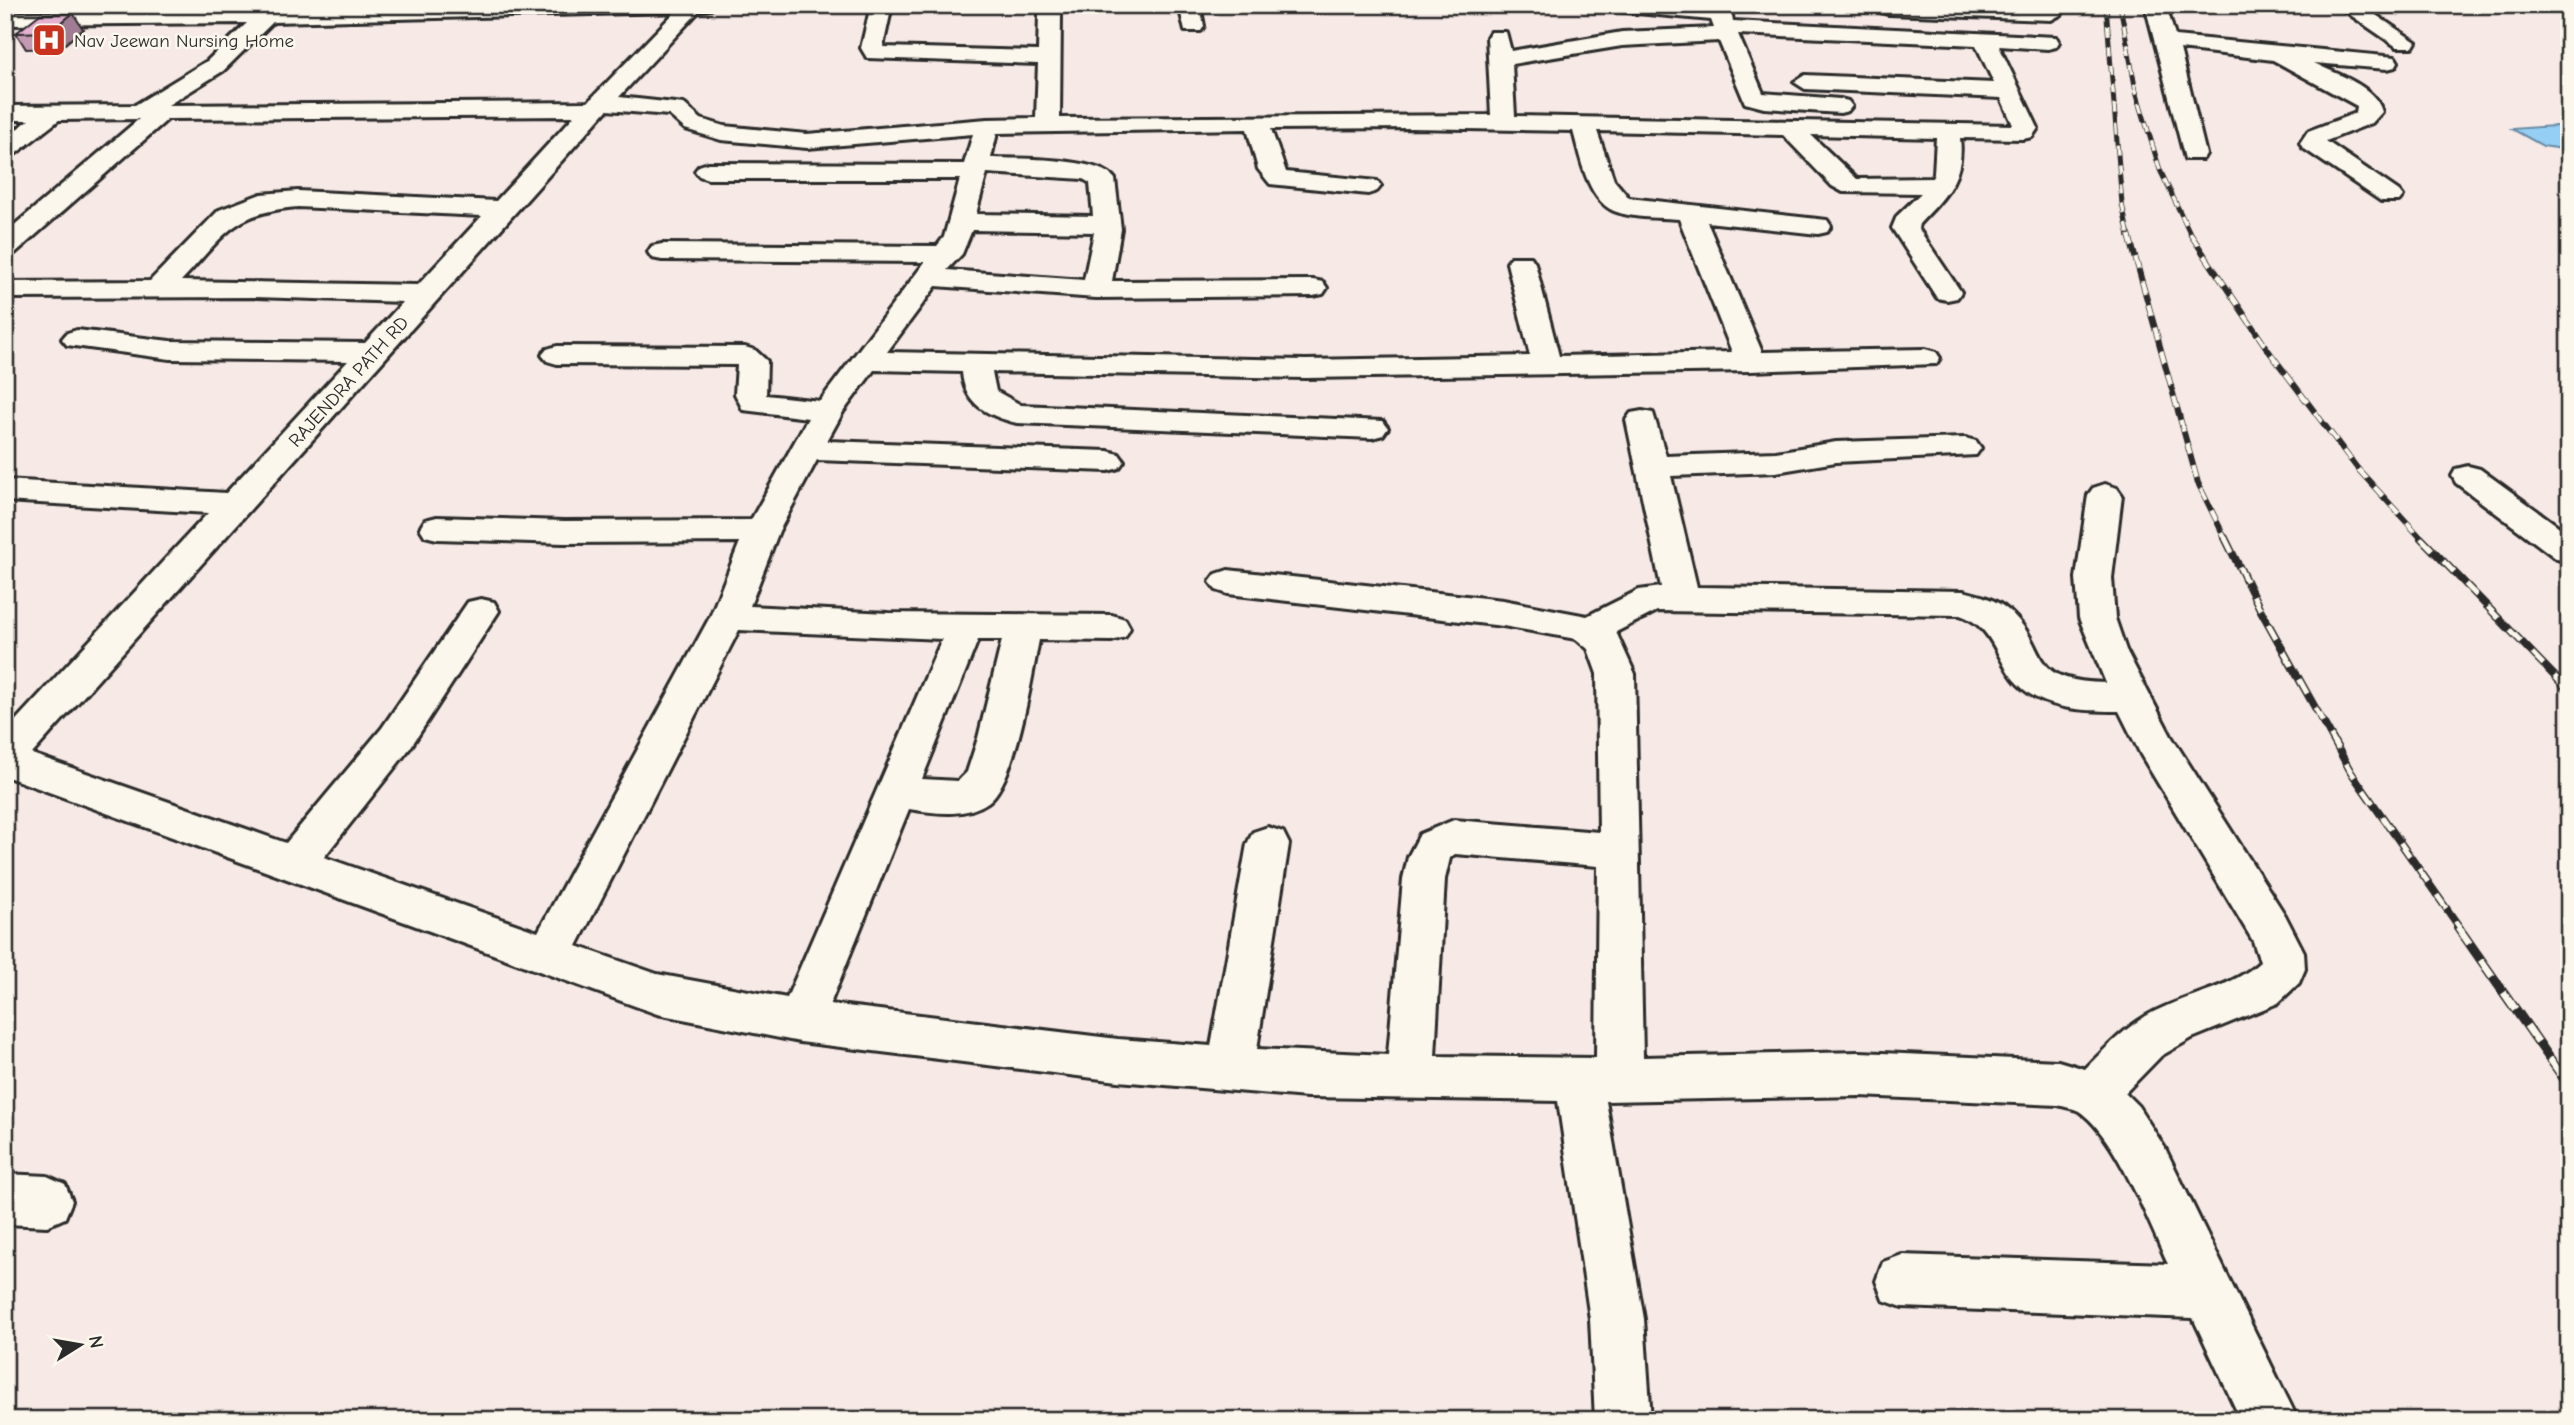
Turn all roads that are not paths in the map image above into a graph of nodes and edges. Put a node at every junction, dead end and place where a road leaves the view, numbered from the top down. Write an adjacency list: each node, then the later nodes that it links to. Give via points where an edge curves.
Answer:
1 (882, 5): 22 (street, via 872,48 875,52)
2 (1616, 5): 14 (street)
3 (2155, 5): 18 (street)
4 (2346, 5): 19 (street)
5 (696, 6): 11 (street); 28 (street, RAJENDRA PATH RD)
6 (1866, 7): 7 (street)
7 (1905, 7): 10 (street)
8 (239, 11): 11 (street); 12 (street)
9 (1050, 14): 22 (street)
10 (2051, 14)
11 (267, 16): 29 (street, via 215,66)
12 (28, 18): 13 (street); 15 (street)
13 (5, 19)
14 (1725, 27): 16 (street); 21 (street); 26 (street); 34 (street, via 1500,48)
15 (5, 38)
16 (1985, 39): 17 (street); 25 (street)
17 (2048, 41)
18 (2165, 41): 20 (street); 41 (street)
19 (2405, 42)
20 (2277, 53): 23 (street); 46 (street, via 2368,103 2370,112 2364,118 2317,136 2312,143)
21 (1762, 55)
22 (1050, 58): 37 (street)
23 (2387, 61)
24 (1966, 63): 25 (street)
25 (1993, 64): 27 (street)
26 (1744, 78): 27 (street); 30 (street, via 1754,98 1764,101)
27 (2007, 91): 30 (street)
28 (597, 106): 29 (street); 36 (street, via 676,109 702,129 770,138 828,140); 47 (street, RAJENDRA PATH RD)
29 (151, 112): 32 (street); 50 (street)
30 (2020, 112): 39 (street, via 2026,128 2023,132)
31 (5, 113): 32 (street)
32 (53, 113): 40 (street)
33 (1256, 122): 34 (street); 37 (street); 44 (street, via 1269,167 1279,179)
34 (1504, 124): 35 (street)
35 (1584, 126): 38 (street); 48 (street, via 1600,177 1613,199 1635,208)
36 (987, 127): 37 (street); 42 (street)
37 (1048, 127)
38 (1792, 130): 39 (street); 45 (street, via 1852,187)
39 (1947, 131): 45 (street, via 1952,161)
40 (5, 150)
41 (2194, 154)
42 (976, 168): 43 (street); 51 (street); 52 (street, via 1097,174 1104,186)
43 (708, 171)
44 (1368, 186)
45 (1940, 186): 62 (street, via 1905,228)
46 (2390, 196)
47 (503, 209): 59 (street, via 298,199 261,202 228,216); 63 (street, RAJENDRA PATH RD)
48 (1689, 213): 53 (street); 69 (street)
49 (5, 222): 50 (street)
50 (36, 222): 54 (street)
51 (962, 222): 52 (street); 57 (street)
52 (1108, 224): 61 (street)
53 (1818, 226)
54 (5, 247)
55 (662, 252): 57 (street)
56 (1521, 263): 71 (street)
57 (939, 266): 61 (street, via 1019,288); 68 (street)
58 (1313, 288): 61 (street)
59 (158, 289): 60 (street); 63 (street)
60 (5, 290)
61 (1096, 290)
62 (1947, 292)
63 (427, 294): 65 (street, RAJENDRA PATH RD)
64 (77, 340): 65 (street, via 181,350)
65 (374, 352): 82 (street, RAJENDRA PATH RD)
66 (557, 355): 72 (street, via 745,356 752,360 750,394 754,403)
67 (1925, 358): 69 (street)
68 (866, 361): 70 (street); 72 (street)
69 (1751, 362): 71 (street)
70 (977, 363): 71 (street, via 1306,369); 74 (street, via 976,381 983,397 1017,414)
71 (1547, 366)
72 (828, 411): 76 (street)
73 (1642, 419): 78 (street)
74 (1372, 428)
75 (1965, 448): 78 (street, via 1836,452 1776,462)
76 (807, 450): 77 (street); 84 (street)
77 (1108, 461)
78 (1653, 467): 87 (street)
79 (2468, 476): 85 (street)
80 (5, 490): 82 (street)
81 (2105, 495): 94 (street, via 2094,578 2097,618)
82 (236, 504): 95 (street, RAJENDRA PATH RD)
83 (438, 528): 84 (street)
84 (762, 531): 89 (street)
85 (2569, 551)
86 (1228, 582): 93 (street, via 1503,613)
87 (1681, 597): 93 (street, via 1652,599); 94 (street, via 1963,603 1995,615 2043,684 2087,696)
88 (481, 611): 99 (street, via 396,738)
89 (728, 617): 90 (street); 100 (street)
90 (965, 628): 91 (street); 96 (street)
91 (1023, 628): 92 (street); 96 (street, via 991,760 976,789 946,797)
92 (1112, 628)
93 (1589, 630): 98 (street, via 1604,642 1616,674)
94 (2129, 697): 105 (street, via 2269,928 2282,952 2283,969 2262,989 2176,1023 2146,1041)
95 (5, 759): 99 (street)
96 (898, 792): 101 (street)
97 (1268, 844): 102 (street)
98 (1620, 851): 103 (street, via 1454,837 1432,846 1424,879); 104 (street)
99 (294, 864): 100 (street)
100 (549, 956): 101 (street, via 657,993)
101 (800, 1021): 102 (street)
102 (1230, 1070): 103 (street)
103 (1410, 1079): 104 (street)
104 (1599, 1080): 105 (street, via 1860,1074 2058,1083); 108 (street)
105 (2093, 1093): 107 (street, via 2121,1122 2147,1165)
106 (1902, 1281): 107 (street)
107 (2209, 1292): 109 (street)
108 (1623, 1420)
109 (2270, 1420)

